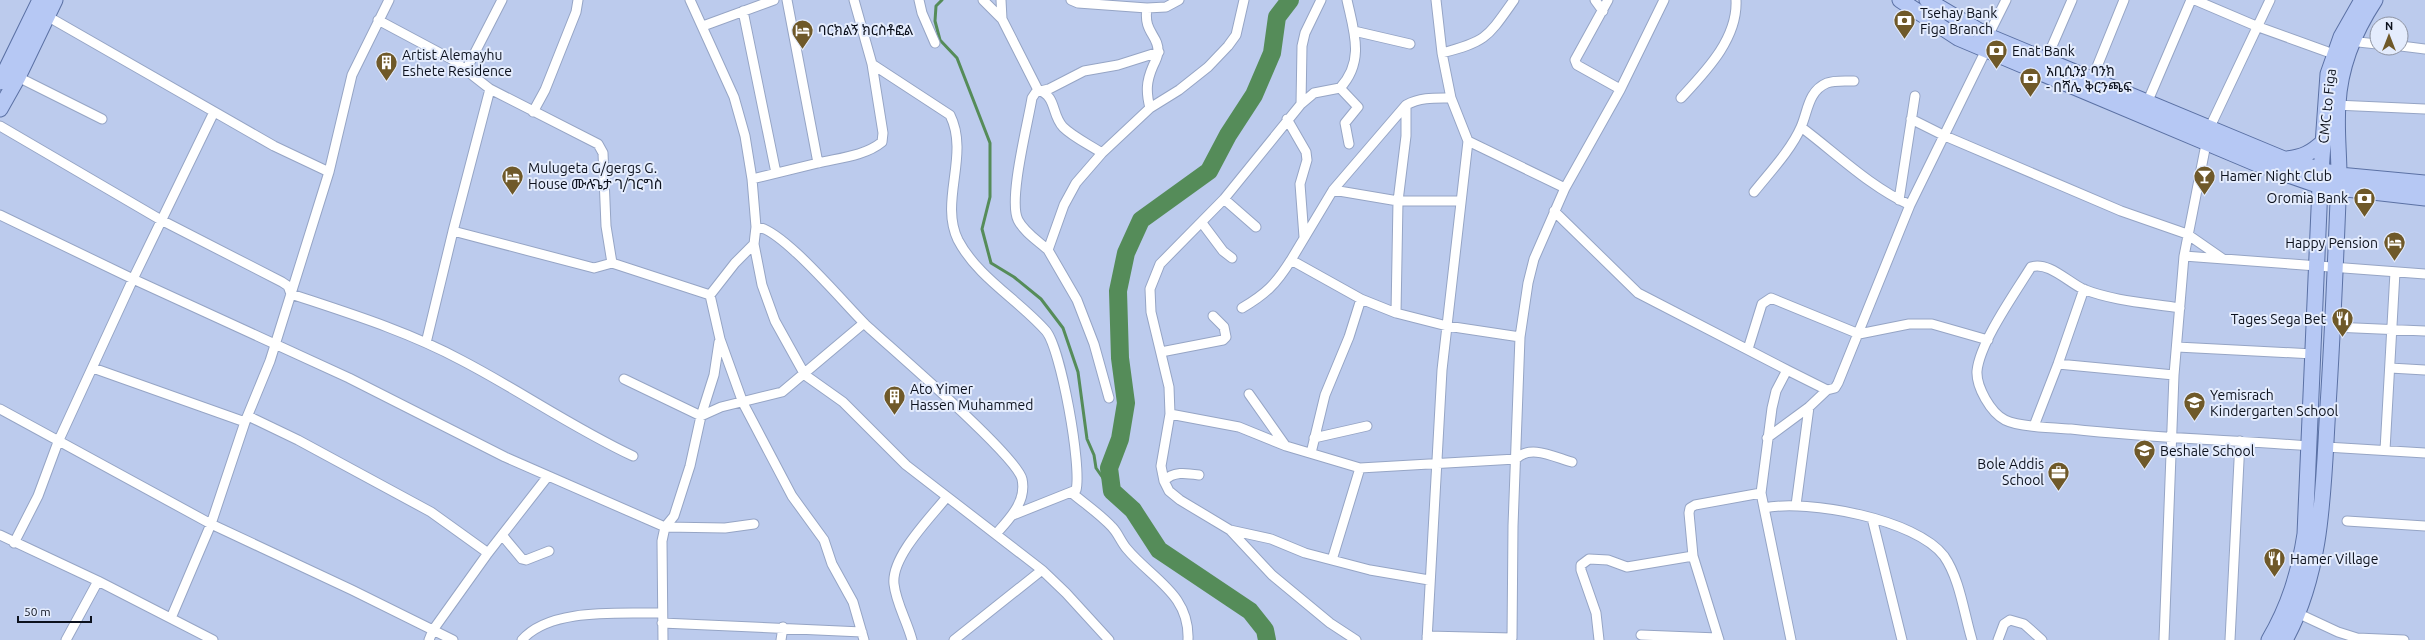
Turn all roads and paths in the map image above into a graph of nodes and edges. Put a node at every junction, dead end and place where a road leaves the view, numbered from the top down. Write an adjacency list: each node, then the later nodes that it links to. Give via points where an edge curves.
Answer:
1 (40, 0): 59 (main road)
2 (55, 0): 37 (main road)
3 (389, 0): 39 (street)
4 (502, 0): 55 (street)
5 (578, 0): 75 (street, via 576,12 551,76)
6 (690, 0): 40 (street)
7 (774, 0): 35 (street)
8 (787, 0): 88 (street)
9 (854, 0): 54 (street)
10 (919, 0): 44 (street)
11 (983, 0): 38 (street)
12 (1001, 0): 38 (street)
13 (1072, 0): 34 (street, via 1078,3)
14 (1178, 0): 34 (street, via 1166,7)
15 (1244, 0): 71 (street, via 1236,35 1228,46 1202,72)
16 (1321, 0): 68 (street, via 1305,33 1302,46)
17 (1347, 0): 42 (street)
18 (1436, 0): 51 (street)
19 (1514, 0): 51 (street, via 1490,34 1478,42)
20 (1595, 0): 36 (street)
21 (1608, 0): 36 (street)
22 (1664, 0): 62 (street)
23 (1736, 0): 66 (street, via 1730,31 1724,46)
24 (1900, 0): 45 (main road, via 1958,38)
25 (1927, 0): 45 (main road)
26 (2006, 0): 45 (street)
27 (2072, 0): 53 (street)
28 (2124, 0): 57 (street)
29 (2191, 0): 67 (street)
30 (2195, 0): 41 (street)
31 (2270, 0): 41 (street)
32 (2362, 0): 43 (main road)
33 (2375, 0): 43 (main road)
34 (1147, 8): 50 (street, via 1146,23 1156,40)
35 (743, 11): 40 (street); 90 (street)
36 (1602, 11): 62 (street, via 1575,60 1576,65)
37 (47, 16): 56 (main road); 74 (street)
38 (1002, 19): 63 (street)
39 (378, 20): 55 (street, via 453,60); 89 (street, via 352,75)
40 (703, 26): 92 (street, via 734,97 745,136)
41 (2256, 26): 52 (street); 82 (street)
42 (1354, 31): 47 (street); 60 (street, via 1354,70)
43 (2346, 39): 46 (street); 52 (main road)
44 (936, 43)
45 (1987, 43): 53 (main road); 81 (street); 82 (main road)
46 (2369, 43)
47 (1410, 44)
48 (2409, 47): 49 (street)
49 (2425, 49)
50 (1159, 52): 63 (street, via 1118,65 1084,71 1049,89); 71 (street, via 1147,81)
51 (1442, 53): 65 (street)
52 (2340, 56): 70 (main road)
53 (2046, 60): 57 (main road)
54 (872, 64): 88 (street, via 882,142 876,147 847,157); 186 (street, via 944,110 956,127 958,144 953,204 958,240 984,275 1047,332 1054,345 1072,435 1077,487)
55 (466, 70): 61 (street)
56 (18, 77): 72 (main road); 78 (street)
57 (2092, 79): 67 (main road)
58 (1854, 81): 80 (street, via 1827,83 1821,88 1807,105)
59 (0, 82)
60 (1340, 88): 68 (street, via 1314,93); 85 (street, via 1358,107 1346,123)
61 (490, 89): 75 (street); 110 (street)
62 (1620, 89): 95 (street)
63 (1038, 90): 86 (street, via 1047,94 1054,104 1057,119 1064,128); 114 (street, via 1032,98 1021,156 1016,209 1017,218 1023,228)
64 (1915, 96): 77 (street)
65 (1451, 98): 69 (street, via 1415,100); 83 (street)
66 (1681, 98)
67 (2147, 103): 82 (main road)
68 (1301, 104): 76 (street)
69 (1406, 105): 96 (street); 101 (street, via 1406,136)
70 (2331, 105): 73 (street); 84 (main road, CMC to Figa); 93 (main road)
71 (1150, 108): 86 (street)
72 (0, 109)
73 (2425, 109)
74 (214, 112): 89 (street, via 274,146); 106 (street)
75 (534, 112): 119 (street, via 598,144 602,153 606,226)
76 (1287, 118): 99 (street); 112 (street, via 1306,152 1307,160 1300,184)
77 (1911, 119): 81 (street); 100 (street)
78 (102, 120)
79 (0, 126): 106 (street)
80 (1801, 127): 97 (street, via 1779,161); 100 (street, via 1840,156 1868,182)
81 (1945, 136): 103 (street); 111 (street, via 2121,211)
82 (2208, 136): 87 (main road); 91 (main road, via 2287,175); 111 (street)
83 (1468, 141): 95 (street); 102 (street)
84 (2323, 142): 87 (main road, via 2302,157); 91 (main road, CMC to Figa)
85 (1349, 144)
86 (1102, 153): 114 (street, via 1076,183 1064,205)
87 (2284, 159): 91 (main road)
88 (818, 163): 90 (street)
89 (329, 172): 126 (street)
90 (776, 173): 92 (street)
91 (2320, 178): 93 (main road); 120 (main road, CMC to Figa)
92 (752, 179): 108 (street)
93 (2338, 182): 94 (main road); 98 (main road); 121 (main road)
94 (2425, 184)
95 (1565, 188): 104 (street)
96 (1333, 190): 101 (street); 112 (street)
97 (1754, 192)
98 (2425, 198)
99 (1224, 199): 107 (street); 109 (street)
100 (1899, 200): 103 (street)
101 (1398, 201): 102 (street); 131 (street)
102 (1461, 201): 134 (street)
103 (1910, 205): 138 (street)
104 (1554, 211): 139 (street, via 1534,259 1523,306); 145 (street, via 1638,293)
105 (0, 215): 124 (street)
106 (161, 220): 124 (street); 126 (street, via 282,282 288,286)
107 (1202, 223): 116 (street, via 1223,251); 146 (street, via 1160,264 1154,276 1150,289 1151,312)
108 (756, 227): 113 (street); 133 (street, via 763,227 773,233)
109 (1256, 227)
110 (453, 231): 119 (street, via 594,268); 143 (street)
111 (2187, 234): 115 (street); 117 (street)
112 (1304, 237): 118 (street)
113 (754, 244): 127 (street, via 735,263); 153 (street, via 762,285 775,320)
114 (1048, 250): 158 (street, via 1077,300 1094,344)
115 (2184, 256): 117 (street); 130 (street)
116 (1232, 258)
117 (2223, 259): 120 (street)
118 (1291, 260): 128 (street); 129 (street, via 1273,286)
119 (612, 263): 127 (street)
120 (2317, 267): 121 (street); 147 (main road, CMC to Figa)
121 (2335, 268): 122 (street); 135 (main road)
122 (2395, 272): 123 (street); 136 (street)
123 (2425, 274)
124 (133, 279): 142 (street); 149 (street)
125 (2084, 289): 130 (street, via 2117,298); 141 (street, via 2042,266 2031,267); 148 (street)
126 (291, 294): 142 (street); 143 (street, via 385,325)
127 (710, 296): 140 (street)
128 (1361, 299): 131 (street); 167 (street, via 1349,337 1325,395)
129 (1242, 308)
130 (2180, 308): 144 (street)
131 (1396, 313): 134 (street)
132 (1213, 316): 146 (street, via 1224,327 1226,338)
133 (864, 323): 153 (street); 191 (street, via 991,441 1019,473 1022,491 1020,503)
134 (1447, 326): 139 (street); 181 (street)
135 (2333, 327): 136 (street); 174 (main road)
136 (2393, 329): 137 (street); 150 (street)
137 (2425, 331)
138 (1859, 334): 141 (street, via 1910,324 1932,324); 145 (street, via 1771,298 1762,304); 156 (street, via 1838,383 1835,388)
139 (1520, 337): 179 (street)
140 (720, 339): 159 (street); 163 (street, via 714,375)
141 (1988, 340): 166 (street, via 1977,371 1986,400 2005,420)
142 (274, 343): 164 (street, via 270,361); 184 (street)
143 (426, 343): 178 (street, via 460,359 596,439)
144 (2177, 347): 147 (street); 154 (street)
145 (1748, 349): 151 (street)
146 (1161, 352): 162 (street, via 1169,387)
147 (2313, 354): 173 (main road, CMC to Figa)
148 (2058, 364): 154 (street); 166 (street)
149 (93, 368): 164 (street); 171 (street)
150 (2390, 368): 152 (street); 175 (street)
151 (1787, 370): 156 (street); 168 (street, via 1776,391)
152 (2425, 370)
153 (805, 375): 159 (street, via 782,392); 188 (street, via 843,402 906,465)
154 (2174, 375): 169 (street)
155 (624, 379): 163 (street)
156 (1827, 390): 160 (street)
157 (1248, 394): 172 (street)
158 (1108, 398)
159 (743, 403): 163 (street, via 721,407); 217 (street, via 792,496 824,540 832,564 853,602)
160 (1809, 407): 168 (street); 189 (street)
161 (0, 409): 171 (street)
162 (1170, 414): 172 (street, via 1239,427); 185 (street, via 1161,466)
163 (701, 416): 197 (street, via 690,466 674,516)
164 (247, 419): 194 (street); 204 (street, via 431,512)
165 (1367, 426): 167 (street)
166 (2034, 426): 169 (street)
167 (1314, 438): 176 (street)
168 (1767, 438): 187 (street)
169 (2172, 438): 170 (street); 240 (street)
170 (2240, 440): 173 (street); 241 (street)
171 (58, 442): 194 (street); 202 (street, via 38,496)
172 (1286, 446): 176 (street)
173 (2310, 446): 210 (main road, CMC to Figa, via 2305,534)
174 (2326, 447): 175 (street); 210 (main road, via 2313,568)
175 (2385, 450): 177 (street)
176 (1311, 453): 182 (street)
177 (2425, 453)
178 (633, 456)
179 (1516, 459): 180 (street, via 1522,453 1530,451); 181 (street); 219 (street)
180 (1572, 462)
181 (1437, 464): 182 (street); 208 (street)
182 (1360, 468): 206 (street)
183 (1199, 475): 185 (street, via 1184,473 1169,476)
184 (548, 476): 197 (street); 201 (street)
185 (1164, 481): 198 (street, via 1169,491 1180,500)
186 (1072, 493): 191 (street, via 1057,496); 232 (street, via 1109,524 1127,549 1161,579 1174,595 1187,622)
187 (1761, 493): 190 (street); 205 (street, via 1690,508)
188 (946, 498): 199 (street); 229 (street, via 904,551 897,568 894,582)
189 (1796, 505): 190 (street); 192 (street, via 1826,508)
190 (1764, 508): 235 (street)
191 (1013, 515): 199 (street)
192 (1872, 518): 236 (street); 237 (street, via 1931,542 1945,557 1953,575)
193 (2347, 521): 196 (street)
194 (211, 524): 212 (street); 215 (street)
195 (754, 524): 197 (street, via 724,528)
196 (2425, 526)
197 (665, 527): 211 (street, via 662,541)
198 (1230, 530): 206 (street, via 1271,539 1305,553); 233 (street, via 1272,575 1330,623)
199 (996, 534): 207 (street)
200 (0, 535): 202 (street)
201 (502, 535): 203 (street, via 522,559 526,560); 204 (street)
202 (14, 543): 209 (street)
203 (549, 551)
204 (488, 553): 215 (street)
205 (1693, 556): 220 (street); 234 (street, via 1627,567 1599,558 1584,562 1581,570 1596,613)
206 (1332, 560): 208 (street, via 1370,570)
207 (1042, 570): 230 (street); 231 (street)
208 (1429, 580): 218 (street)
209 (98, 581): 212 (street); 222 (street)
210 (2292, 611): 221 (street); 242 (main road); 243 (main road)
211 (662, 613): 213 (street); 226 (street, via 566,618 535,629)
212 (170, 618): 223 (street)
213 (662, 623): 214 (street); 227 (street)
214 (784, 627): 217 (street); 228 (street)
215 (433, 630): 224 (street); 225 (street)
216 (1641, 635): 220 (street)
217 (863, 636)
218 (1427, 638): 219 (street)
219 (1512, 639)
220 (1718, 639)
221 (2358, 639): 244 (street)
222 (66, 640)
223 (213, 640)
224 (429, 640)
225 (453, 640)
226 (522, 640)
227 (663, 640)
228 (781, 640)
229 (912, 640)
230 (954, 640)
231 (1109, 640)
232 (1188, 640)
233 (1356, 640)
234 (1599, 640)
235 (1791, 640)
236 (1902, 640)
237 (1972, 640)
238 (1998, 640): 239 (street, via 2004,624 2010,620 2024,624)
239 (2042, 640)
240 (2164, 640)
241 (2230, 640)
242 (2269, 640)
243 (2285, 640)
244 (2404, 640)

